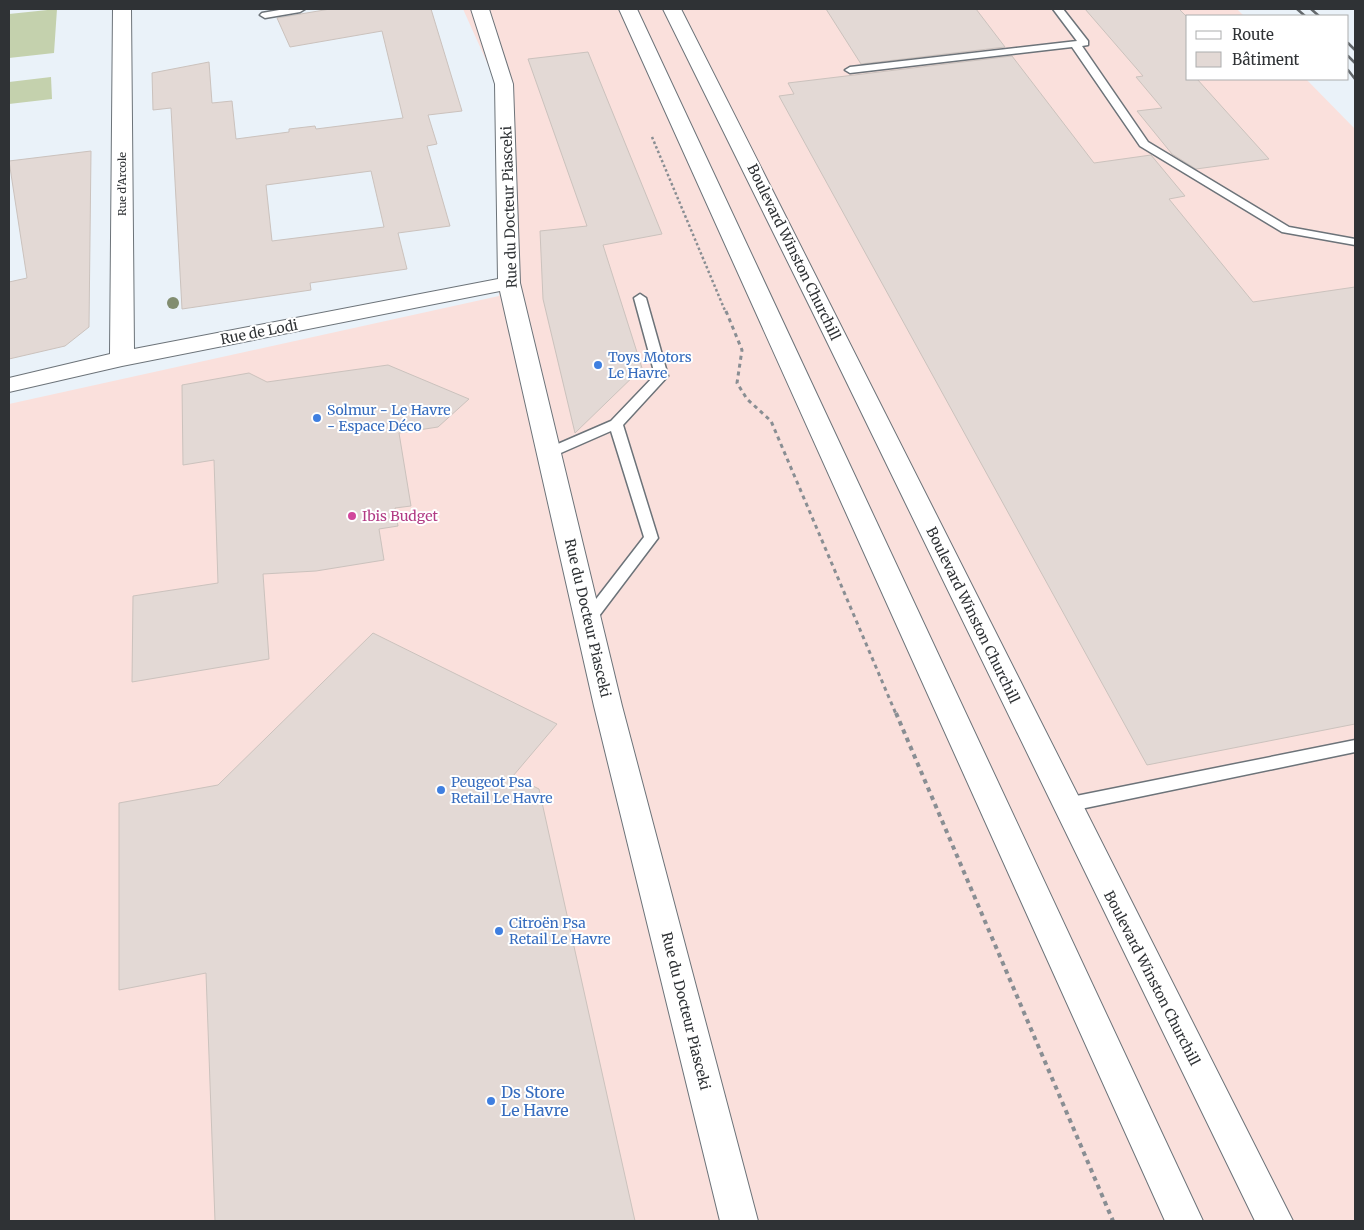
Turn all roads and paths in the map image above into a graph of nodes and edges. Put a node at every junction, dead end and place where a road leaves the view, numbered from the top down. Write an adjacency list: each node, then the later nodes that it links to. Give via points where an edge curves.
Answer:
1 (122, 9): 14 (main road, Rue d'Arcole)
2 (300, 9): 7 (lane)
3 (480, 9): 12 (main road, Rue du Docteur Piasceki, via 504,84)
4 (628, 9): 23 (main road)
5 (672, 9): 20 (main road, Boulevard Winston Churchill, via 787,235)
6 (1058, 9): 8 (lane, via 1084,43)
7 (265, 15)
8 (1075, 44): 9 (lane); 11 (lane, via 1144,144 1286,230)
9 (850, 70)
10 (651, 135): 22 (path, via 742,350 737,383 747,399 771,421)
11 (1355, 242)
12 (510, 283): 14 (main road, Rue de Lodi); 17 (main road, Rue du Docteur Piasceki)
13 (640, 298): 16 (lane, via 662,376)
14 (122, 359): 15 (main road, Rue de Lodi)
15 (9, 385)
16 (616, 424): 17 (lane); 18 (lane, via 651,538)
17 (549, 453): 18 (main road, Rue du Docteur Piasceki)
18 (588, 620): 21 (main road, Rue du Docteur Piasceki)
19 (1355, 746): 20 (lane)
20 (1066, 805): 24 (main road, Boulevard Winston Churchill)
21 (739, 1221)
22 (1113, 1221)
23 (1184, 1221)
24 (1274, 1221)

